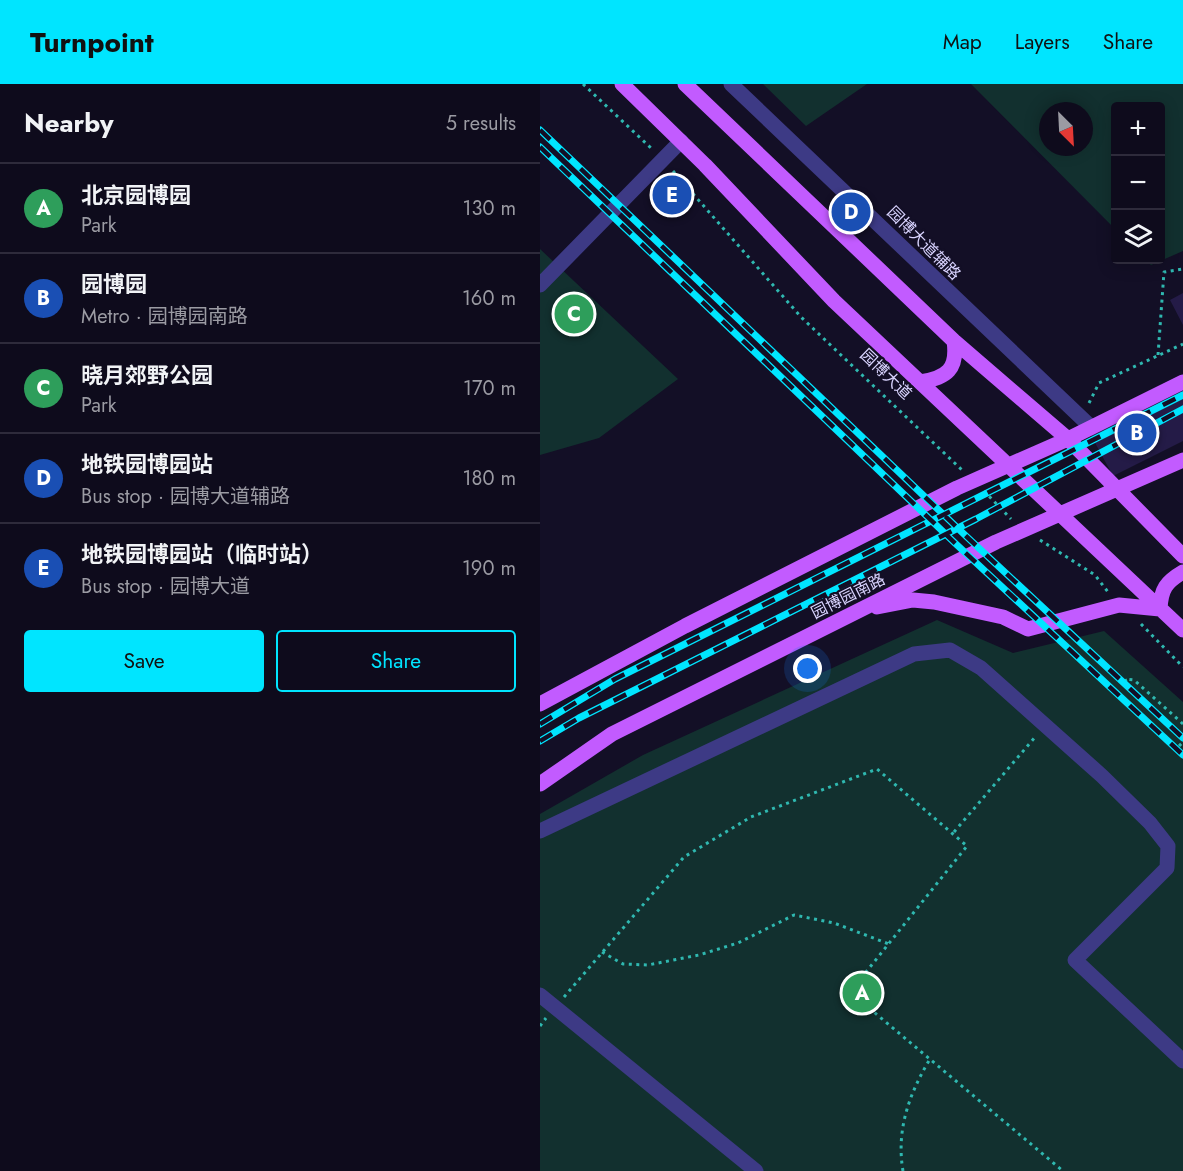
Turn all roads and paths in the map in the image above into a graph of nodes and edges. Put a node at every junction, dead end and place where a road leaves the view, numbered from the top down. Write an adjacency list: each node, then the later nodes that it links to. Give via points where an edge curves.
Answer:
1 (584, 84): 6 (path, 园博大道)
2 (622, 84): 5 (main road, 园博大道)
3 (685, 84): 9 (main road)
4 (731, 84): 14 (street, 园博大道辅路)
5 (681, 141): 6 (street); 12 (main road, 园博大道, via 834,301)
6 (662, 159): 8 (street); 18 (path, 园博大道, via 801,317)
7 (1183, 269): 11 (path, via 1164,272)
8 (540, 285)
9 (954, 341): 12 (main road, via 956,357 950,370 935,380); 15 (main road)
10 (1183, 344): 11 (path)
11 (1158, 355): 14 (path, via 1099,382 1089,404)
12 (920, 382): 17 (main road, 园博大道)
13 (1183, 382): 14 (main road)
14 (1091, 427): 15 (main road)
15 (1068, 439): 17 (main road); 19 (main road)
16 (1183, 460): 19 (main road, 园博园南路)
17 (1007, 466): 18 (main road); 20 (main road, 园博大道)
18 (974, 481): 21 (path, 园博大道); 29 (main road)
19 (1116, 488): 20 (main road, 园博园南路); 22 (main road)
20 (1058, 514): 21 (main road, 园博园南路); 25 (main road, 园博大道)
21 (1022, 530): 24 (path, 园博大道, via 1095,575); 26 (main road, 园博园南路)
22 (1183, 556)
23 (1183, 572): 25 (main road, via 1161,591)
24 (1119, 605): 25 (main road); 26 (main road, via 1028,628 1003,617 913,600); 28 (path, 园博大道, via 1156,636)
25 (1160, 609): 27 (main road, 园博大道)
26 (857, 611): 34 (main road, 园博园南路, via 612,734)
27 (1183, 630)
28 (1183, 667)
29 (540, 704)
30 (1183, 724): 32 (path, via 1134,680 1125,679)
31 (1046, 726): 35 (street, via 981,668 950,650 914,654); 36 (path); 43 (street, via 1150,823 1168,846 1167,868 1075,960)
32 (1183, 740): 33 (path)
33 (1179, 746)
34 (540, 784)
35 (540, 831)
36 (954, 832): 37 (path, via 967,846); 38 (path, via 877,769 751,817 684,857)
37 (889, 944): 38 (path, via 834,923 794,915 738,943 648,965 623,964); 42 (path, via 850,992)
38 (602, 952): 40 (path)
39 (540, 995): 40 (street)
40 (555, 1007): 41 (path); 44 (street)
41 (540, 1026)
42 (930, 1059): 45 (path, via 912,1089 903,1124); 46 (path)
43 (1183, 1061)
44 (756, 1171)
45 (903, 1171)
46 (1063, 1171)

